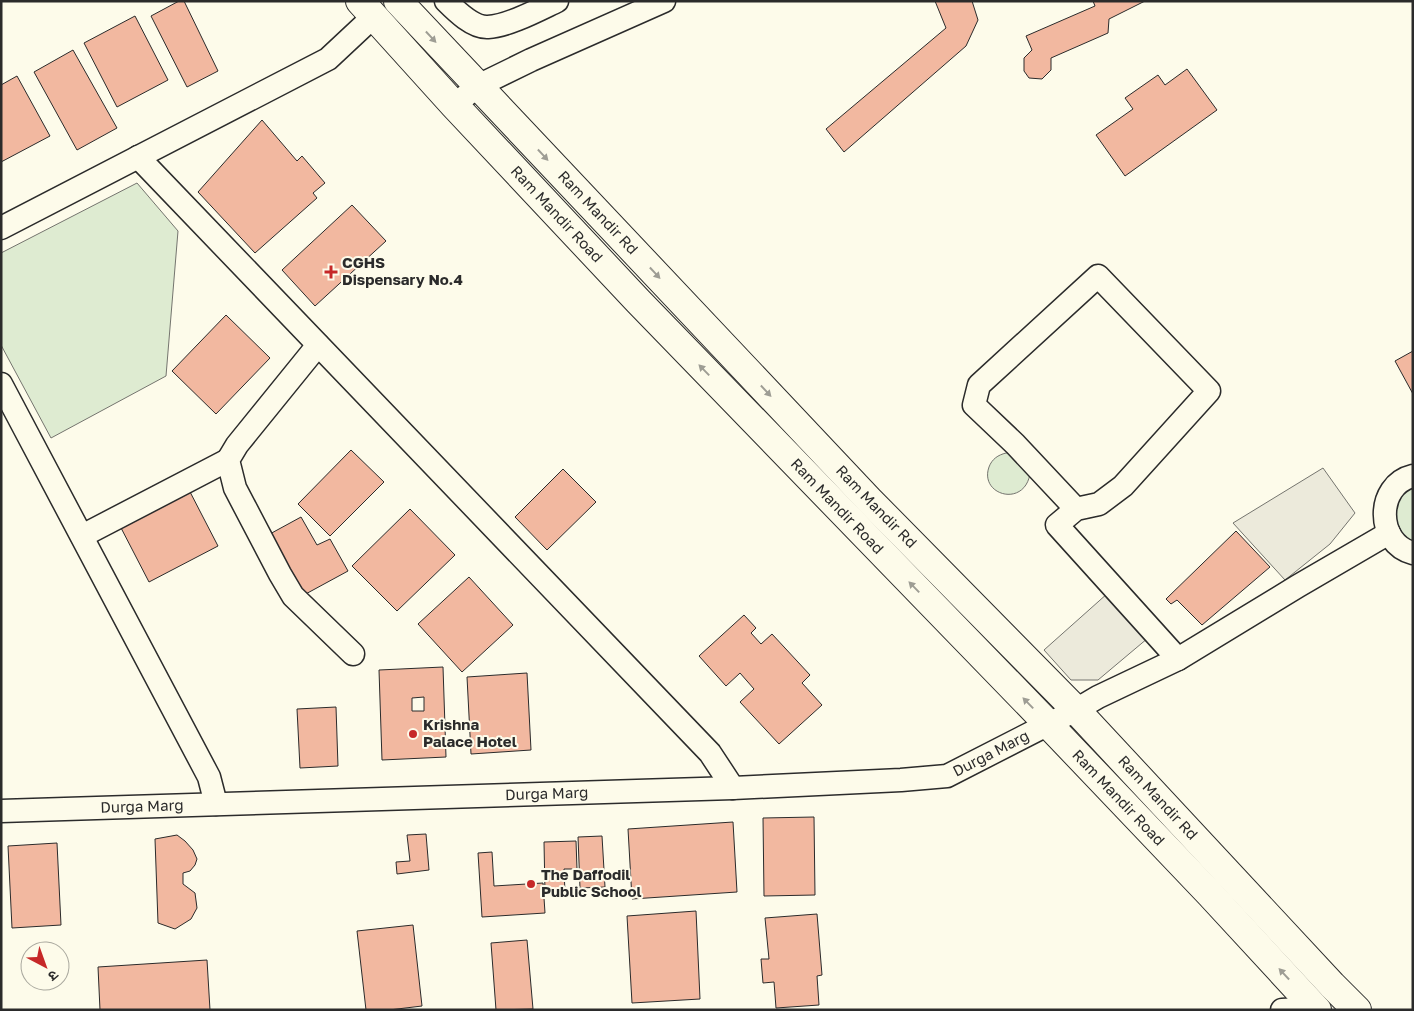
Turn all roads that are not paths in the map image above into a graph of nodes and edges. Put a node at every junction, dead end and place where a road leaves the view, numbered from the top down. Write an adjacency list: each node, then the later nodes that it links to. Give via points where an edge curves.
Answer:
1 (398, 1): 6 (main road, Ram Mandir Rd, one-way to 6)
2 (446, 1): 3 (street, via 471,22 486,27 504,24)
3 (557, 1)
4 (664, 1): 6 (street)
5 (367, 9): 7 (main road, Ram Mandir Road); 8 (street, via 328,59)
6 (478, 86): 7 (street); 20 (main road, Ram Mandir Rd, one-way to 20, via 869,500)
7 (454, 105): 21 (main road, Ram Mandir Road, one-way to 7, via 638,301)
8 (138, 157): 9 (street); 10 (street)
9 (1, 228)
10 (318, 345): 12 (street); 22 (street, via 710,753)
11 (1, 384): 16 (street)
12 (228, 460): 16 (street); 18 (street, via 235,488 293,596)
13 (1413, 476): 15 (street, via 1395,486 1387,498 1384,512)
14 (1076, 509): 14 (street, via 1099,504 1123,486 1209,391 1098,276 979,385 974,405); 19 (street, via 1057,525)
15 (1388, 533): 17 (street, via 1397,545); 19 (street, Durga Marg)
16 (82, 536): 23 (street, via 209,777)
17 (1412, 554)
18 (353, 654)
19 (1178, 658): 20 (street, Durga Marg)
20 (1076, 710): 21 (street, Durga Marg); 25 (main road, Ram Mandir Rd, via 1325,977)
21 (1048, 724): 22 (street, Durga Marg, via 947,776); 25 (main road, Ram Mandir Road, one-way to 21, via 1210,894)
22 (733, 788): 23 (street, Durga Marg)
23 (216, 804): 24 (street, Durga Marg)
24 (1, 812)
25 (1336, 1008): 26 (street)
26 (1282, 1010)

